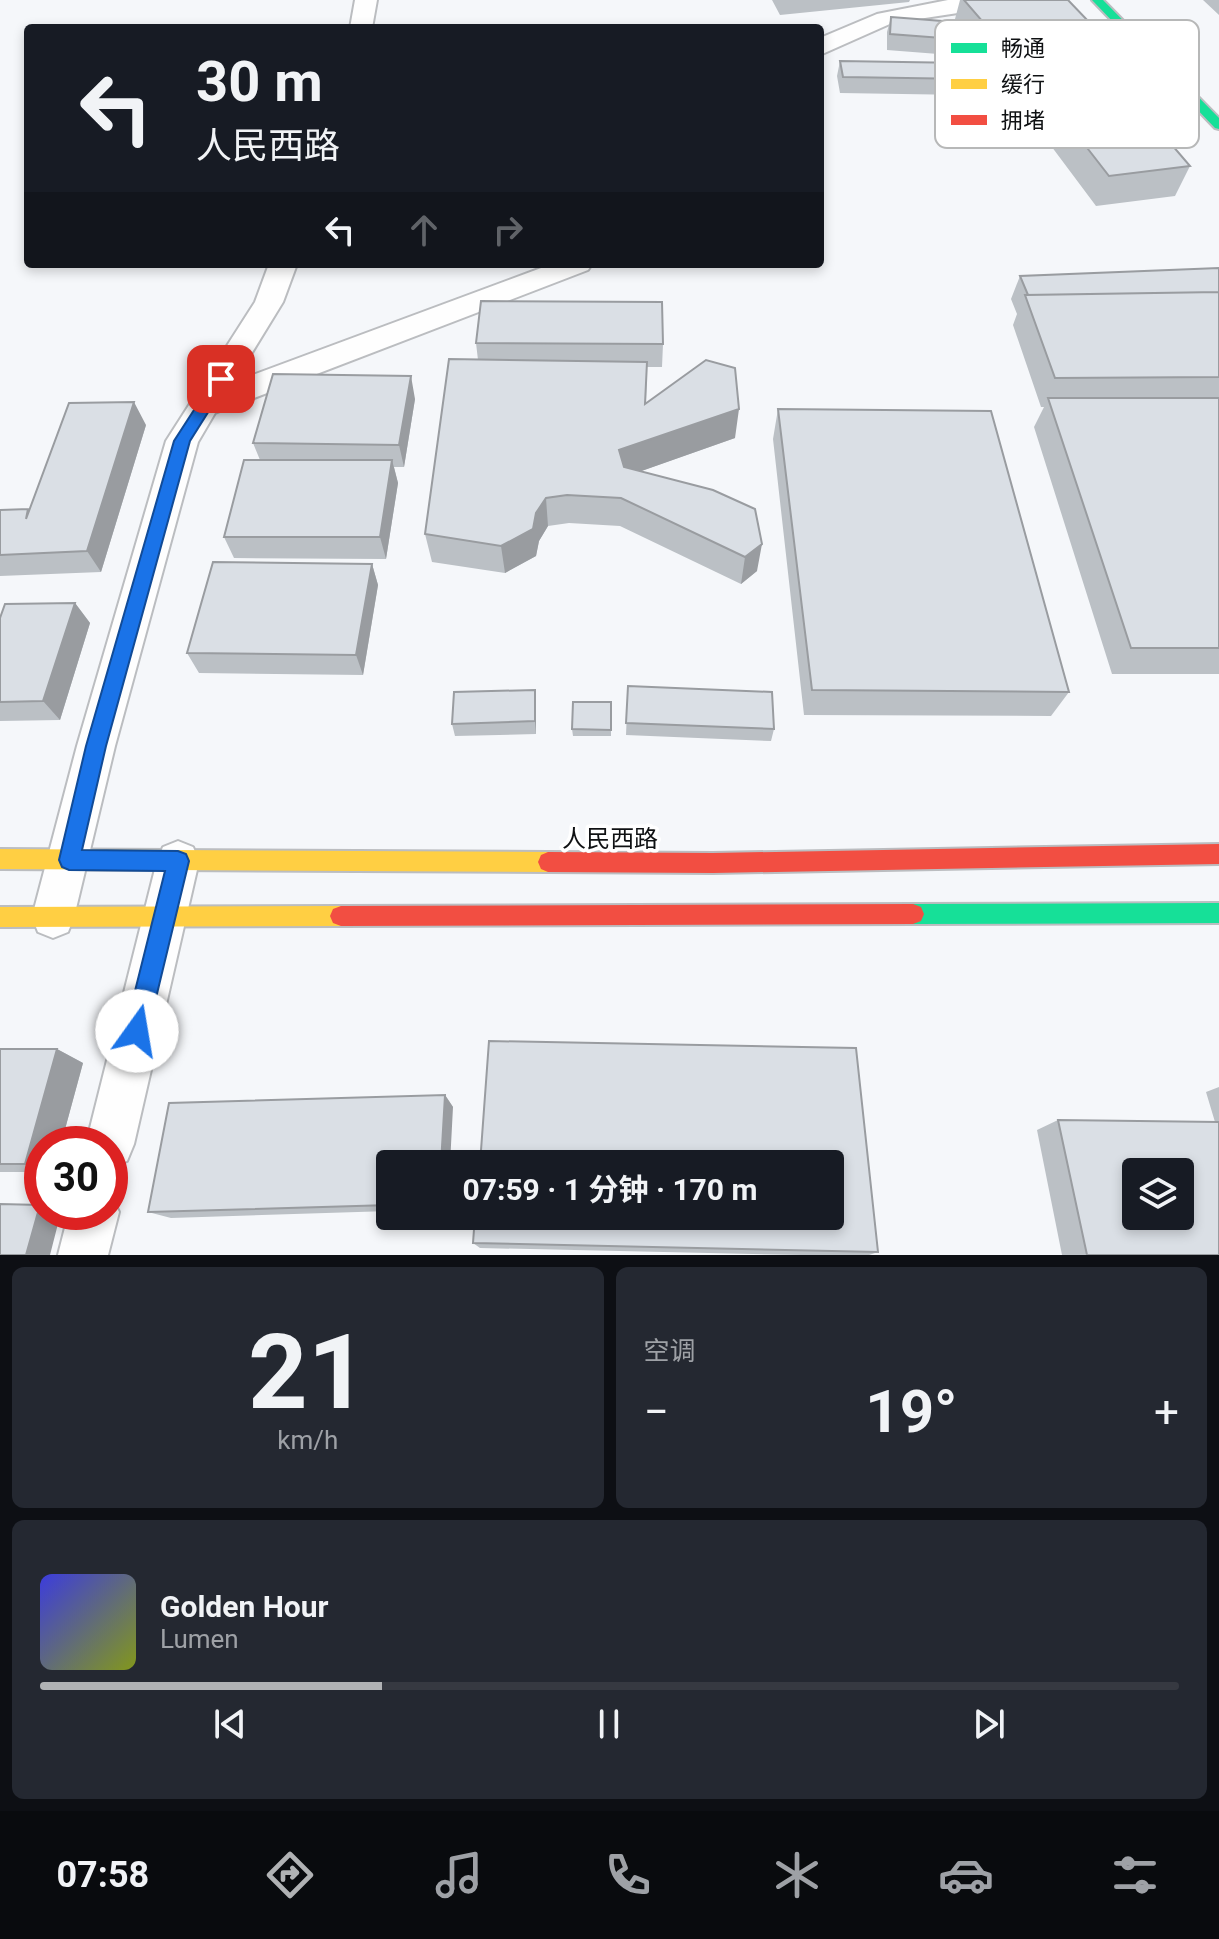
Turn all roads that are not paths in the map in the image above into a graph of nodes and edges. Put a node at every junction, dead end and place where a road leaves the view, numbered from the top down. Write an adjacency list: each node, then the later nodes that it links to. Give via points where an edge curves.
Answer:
1 (366, 0): 5 (street)
2 (1004, 0): 6 (street, via 923,10 849,30)
3 (1097, 0): 4 (main road)
4 (1117, 20)
5 (362, 24)
6 (824, 46)
7 (1199, 105): 8 (main road)
8 (1219, 125)
9 (282, 268): 11 (street, via 269,302)
10 (567, 268): 11 (street)
11 (205, 405): 14 (street, via 182,441)
12 (1219, 854): 15 (main road, 人民西路, via 713,863)
13 (0, 859): 14 (main road, 人民西路)
14 (69, 860): 15 (main road, 人民西路); 18 (street)
15 (178, 861): 19 (street)
16 (1219, 913): 19 (main road)
17 (0, 917): 18 (main road)
18 (53, 917): 19 (main road)
19 (164, 918): 20 (street)
20 (114, 1126)
21 (89, 1230): 22 (street)
22 (83, 1255)

